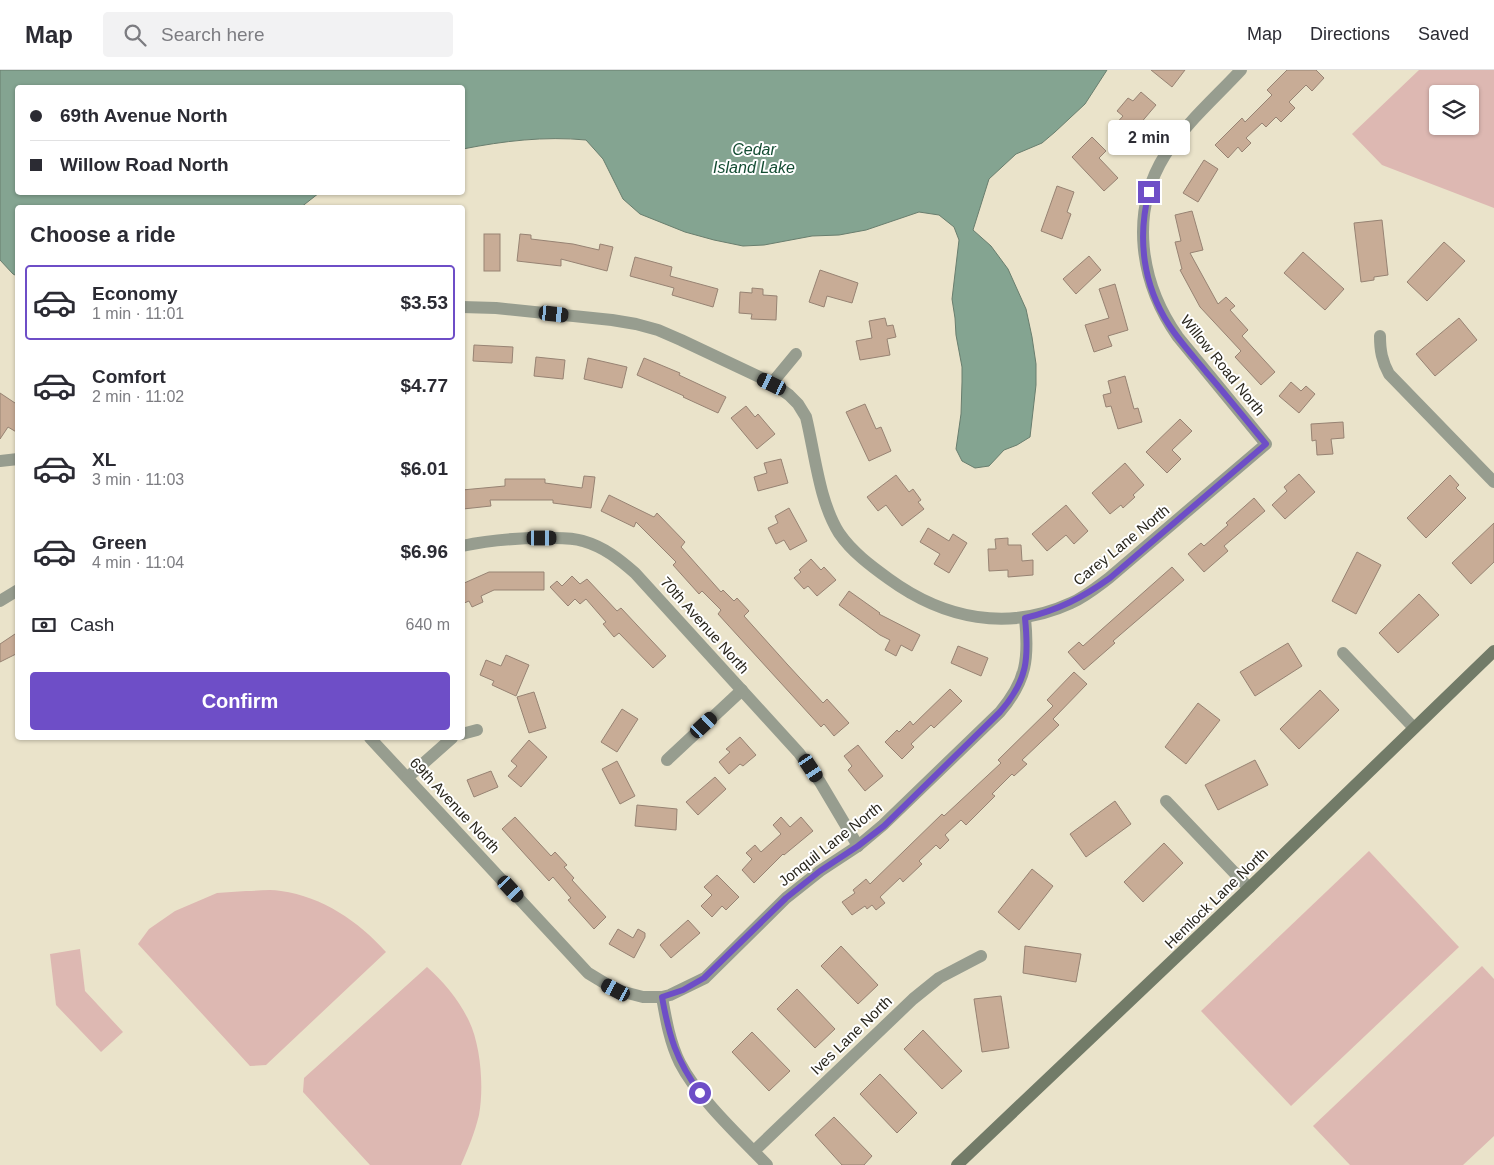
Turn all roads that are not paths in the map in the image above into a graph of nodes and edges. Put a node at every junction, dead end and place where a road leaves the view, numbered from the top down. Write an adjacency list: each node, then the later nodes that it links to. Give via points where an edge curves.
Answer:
1 (1241, 70): 6 (street, Willow Road North, via 1165,155 1146,206 1143,249 1150,285 1161,312)
2 (465, 307): 5 (street, Carey Lane North, via 636,324 681,340)
3 (1380, 336): 9 (street, via 1382,362 1390,374)
4 (796, 354): 5 (street)
5 (772, 384): 13 (street, Carey Lane North, via 789,395 806,417 828,510 839,533 855,553 901,588 951,612 999,619)
6 (1266, 444): 13 (street, Carey Lane North, via 1087,595)
7 (15, 459): 8 (street)
8 (0, 461)
9 (1494, 482)
10 (465, 545): 16 (street, 70th Avenue North, via 488,540 556,538 581,540 617,556)
11 (15, 592): 12 (street)
12 (0, 601)
13 (1025, 618): 25 (street, Jonquil Lane North, via 1026,659 1022,679 1013,697 884,826)
14 (1494, 651): 17 (main road, Hemlock Lane North)
15 (1343, 653): 17 (street)
16 (742, 690): 22 (street); 25 (street, 70th Avenue North, via 811,768)
17 (1414, 728): 26 (main road, Hemlock Lane North)
18 (477, 730): 19 (street)
19 (465, 733)
20 (372, 740): 23 (street, 69th Avenue North)
21 (450, 740): 23 (street)
22 (667, 760)
23 (408, 778): 28 (street, 69th Avenue North, via 588,973 616,990 643,997)
24 (1166, 801): 26 (street)
25 (858, 846): 28 (street, Jonquil Lane North, via 786,898 704,978)
26 (1249, 888): 31 (main road, Hemlock Lane North)
27 (981, 956): 29 (street, Ives Lane North, via 939,978 913,998)
28 (662, 997): 29 (street, via 673,1047 688,1076)
29 (754, 1152): 30 (street)
30 (767, 1165)
31 (957, 1165)

